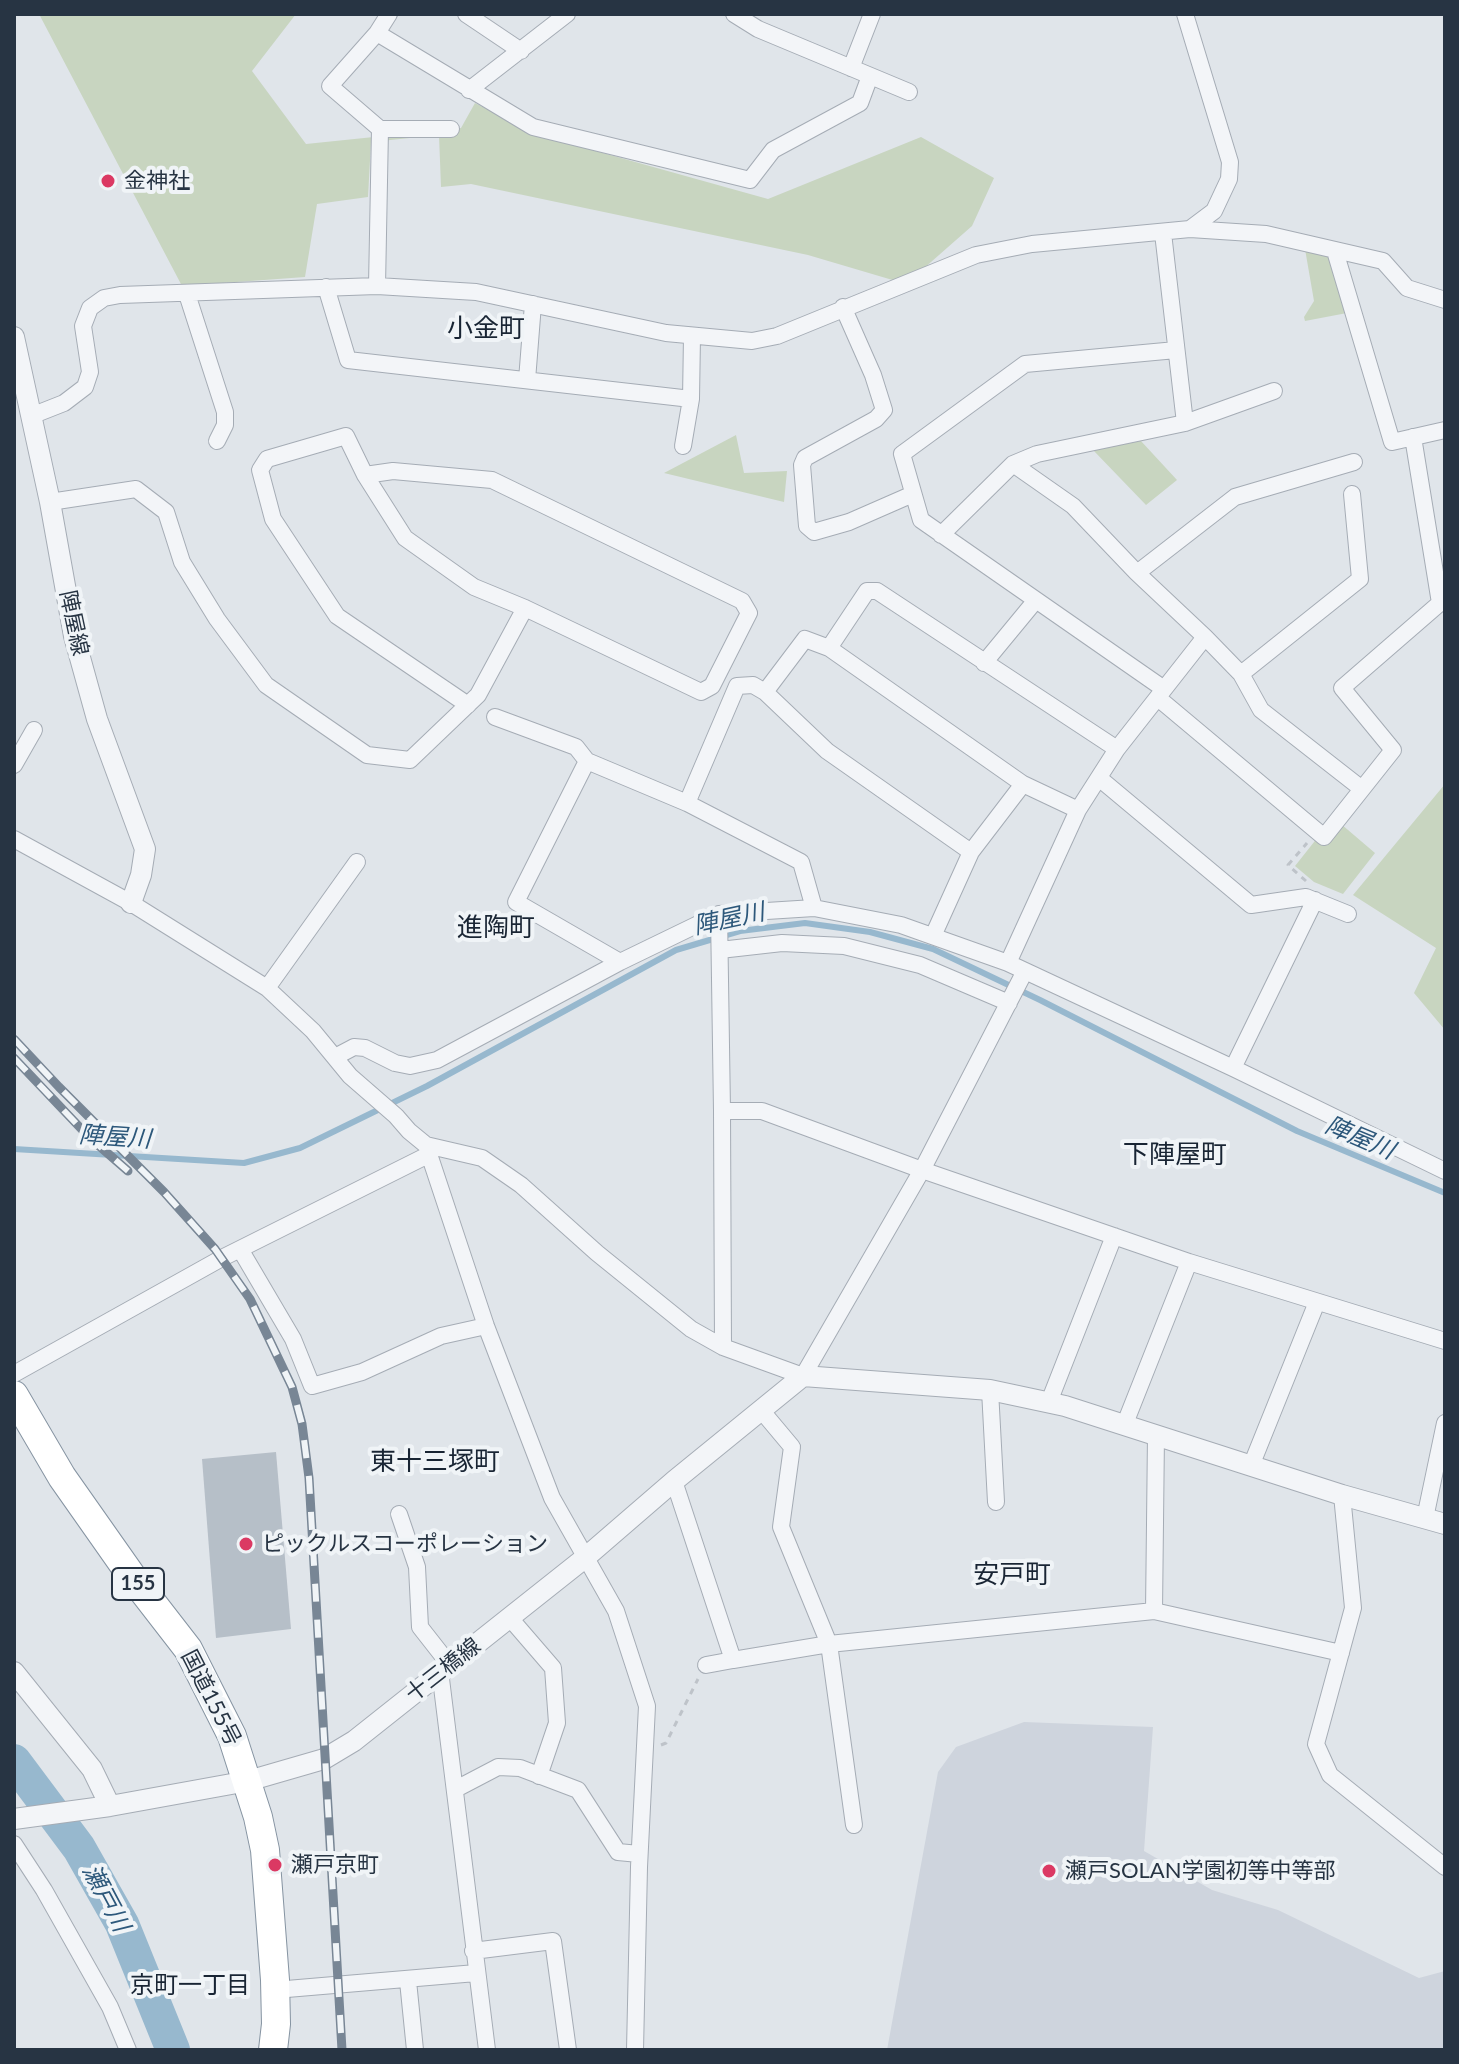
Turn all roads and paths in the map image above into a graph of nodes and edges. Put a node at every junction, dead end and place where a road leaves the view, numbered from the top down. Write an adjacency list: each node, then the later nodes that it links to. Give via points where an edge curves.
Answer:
1 (389, 14): 7 (street)
2 (466, 14): 8 (street)
3 (567, 14): 8 (street)
4 (734, 14): 9 (street)
5 (872, 14): 9 (street)
6 (1185, 14): 15 (street, via 1230,162 1229,179 1214,211)
7 (377, 33): 11 (street); 13 (street, via 330,86)
8 (521, 51): 11 (street)
9 (851, 68): 10 (street)
10 (870, 76): 11 (street, via 860,103 773,150 750,180 533,127); 12 (street)
11 (469, 90)
12 (909, 92)
13 (380, 129): 14 (street); 18 (street)
14 (451, 129)
15 (1190, 229): 16 (street); 17 (street, via 1266,234)
16 (1163, 233): 23 (street, via 1032,244 976,255); 26 (street)
17 (1335, 251): 21 (street, via 1383,261 1407,288); 33 (street, via 1392,442)
18 (377, 286): 19 (street); 22 (street, via 476,292)
19 (326, 287): 20 (street); 27 (street, via 348,360)
20 (187, 294): 30 (street, via 120,295 90,308 83,326 90,372 85,387 64,403); 34 (street, via 225,412)
21 (1445, 300)
22 (533, 304): 24 (street); 27 (street)
23 (843, 307): 24 (street, via 777,336 752,341); 39 (street, via 884,410 805,458 807,526 814,532 849,522)
24 (692, 336): 29 (street)
25 (14, 337): 30 (street, 陣屋線)
26 (1176, 350): 31 (street); 39 (street, via 1025,364 902,454)
27 (527, 380): 29 (street)
28 (1274, 391): 31 (street)
29 (691, 399): 35 (street)
30 (31, 416): 41 (street, 陣屋線)
31 (1185, 423): 37 (street, via 1037,454)
32 (1445, 430): 33 (street)
33 (1413, 437): 60 (street, via 1440,603 1342,688 1393,750)
34 (217, 441)
35 (683, 446)
36 (1354, 462): 43 (street, via 1235,497)
37 (1013, 464): 42 (street); 43 (street, via 1073,506)
38 (365, 475): 45 (street, via 405,538 474,587); 45 (street, via 393,471 492,480 742,601 749,613 712,686 701,692); 52 (street, via 346,436 267,459 260,470 273,519 337,616)
39 (913, 494): 42 (street, via 921,520)
40 (1352, 494): 49 (street, via 1360,579)
41 (50, 502): 52 (street, via 136,489 166,512 182,562 266,685 367,755 410,760); 69 (street, 陣屋線, via 78,650 97,719 145,849)
42 (941, 535): 44 (street)
43 (1137, 573): 46 (street)
44 (1036, 600): 48 (street); 51 (street)
45 (525, 608): 52 (street)
46 (1205, 637): 49 (street); 51 (street)
47 (829, 648): 48 (street, via 867,591 877,591); 50 (street, via 805,639); 59 (street)
48 (984, 663): 55 (street)
49 (1241, 674): 60 (street, via 1261,710)
50 (765, 692): 61 (street, via 753,685 737,686); 65 (street, via 827,751)
51 (1161, 693): 55 (street); 63 (street)
52 (468, 705)
53 (495, 717): 56 (street, via 576,747)
54 (34, 730): 57 (street)
55 (1117, 749): 58 (street)
56 (587, 761): 61 (street); 75 (street, via 516,902)
57 (14, 765)
58 (1099, 778): 62 (street); 68 (street, via 1251,905)
59 (1023, 784): 62 (street); 65 (street)
60 (1362, 789): 63 (street, via 1324,837)
61 (687, 803): 70 (street, via 801,862)
62 (1078, 810): 76 (street)
63 (1317, 831): 67 (path, via 1288,865)
64 (14, 839): 69 (street)
65 (971, 852): 73 (street)
66 (357, 862): 78 (street)
67 (1308, 883)
68 (1315, 900): 71 (street); 81 (street)
69 (131, 903): 78 (street)
70 (814, 908): 72 (street); 73 (street)
71 (1348, 914)
72 (719, 918): 74 (street); 75 (street)
73 (933, 936): 76 (street)
74 (720, 947): 79 (street, via 844,946 920,965); 82 (street)
75 (620, 962): 80 (street, via 437,1060 410,1066 354,1047)
76 (1008, 963): 77 (street)
77 (1023, 976): 79 (street); 81 (street)
78 (267, 988): 80 (street)
79 (1010, 1001): 84 (street)
80 (335, 1057): 83 (street)
81 (1233, 1068): 85 (street)
82 (722, 1111): 84 (street, via 762,1111); 92 (street)
83 (427, 1150): 87 (street); 90 (street); 92 (street, via 482,1158 691,1329)
84 (922, 1170): 86 (street); 94 (street)
85 (1445, 1171)
86 (1114, 1236): 88 (street); 97 (street)
87 (240, 1249): 90 (street, via 288,1329 312,1386 362,1372 441,1336); 93 (street)
88 (1189, 1262): 89 (street); 100 (street)
89 (1317, 1302): 91 (street); 102 (street)
90 (486, 1326): 108 (street, via 552,1498)
91 (1445, 1341)
92 (723, 1347): 94 (street)
93 (14, 1374)
94 (803, 1376): 95 (street); 98 (street, 十三橋線)
95 (990, 1390): 97 (street); 105 (street)
96 (14, 1395): 119 (highway, 国道155号 / 155, via 62,1477 188,1649 232,1736)
97 (1049, 1402): 100 (street)
98 (761, 1410): 103 (street, 十三橋線); 111 (street, via 792,1447 781,1527)
99 (1445, 1423): 107 (street)
100 (1124, 1426): 101 (street)
101 (1156, 1435): 102 (street); 109 (street)
102 (1251, 1466): 104 (street)
103 (674, 1481): 108 (street, 十三橋線); 113 (street)
104 (1342, 1495): 107 (street); 112 (street, via 1353,1608)
105 (996, 1502)
106 (399, 1514): 115 (street, via 417,1567 420,1627)
107 (1435, 1521)
108 (586, 1557): 110 (street, 十三橋線); 117 (street, via 616,1611 647,1706)
109 (1154, 1611): 111 (street); 112 (street)
110 (509, 1617): 115 (street, 十三橋線); 118 (street, via 553,1668 557,1723)
111 (829, 1644): 113 (street); 123 (street)
112 (1341, 1653): 126 (street, via 1316,1744 1330,1775)
113 (733, 1660): 114 (street)
114 (706, 1665): 117 (path, via 666,1743)
115 (445, 1668): 119 (street, 十三橋線, via 324,1759); 120 (street)
116 (14, 1672): 121 (street, via 92,1769)
117 (645, 1752): 125 (street)
118 (539, 1776): 120 (street, via 498,1767); 125 (street, via 578,1790 618,1852)
119 (248, 1781): 121 (street, 十三橋線); 130 (highway, 国道155号 / 155, via 265,1850)
120 (456, 1789): 127 (street)
121 (102, 1807): 122 (street, 十三橋線)
122 (16, 1819)
123 (854, 1825)
124 (14, 1844): 131 (street, via 110,2007)
125 (639, 1854): 136 (street)
126 (1445, 1867)
127 (473, 1951): 128 (street); 135 (street, via 553,1941)
128 (476, 1973): 129 (street); 134 (street)
129 (408, 1981): 130 (street); 133 (street)
130 (275, 1990): 132 (highway, 国道155号 / 155)
131 (128, 2050)
132 (273, 2050)
133 (415, 2050)
134 (487, 2050)
135 (568, 2050)
136 (635, 2050)

